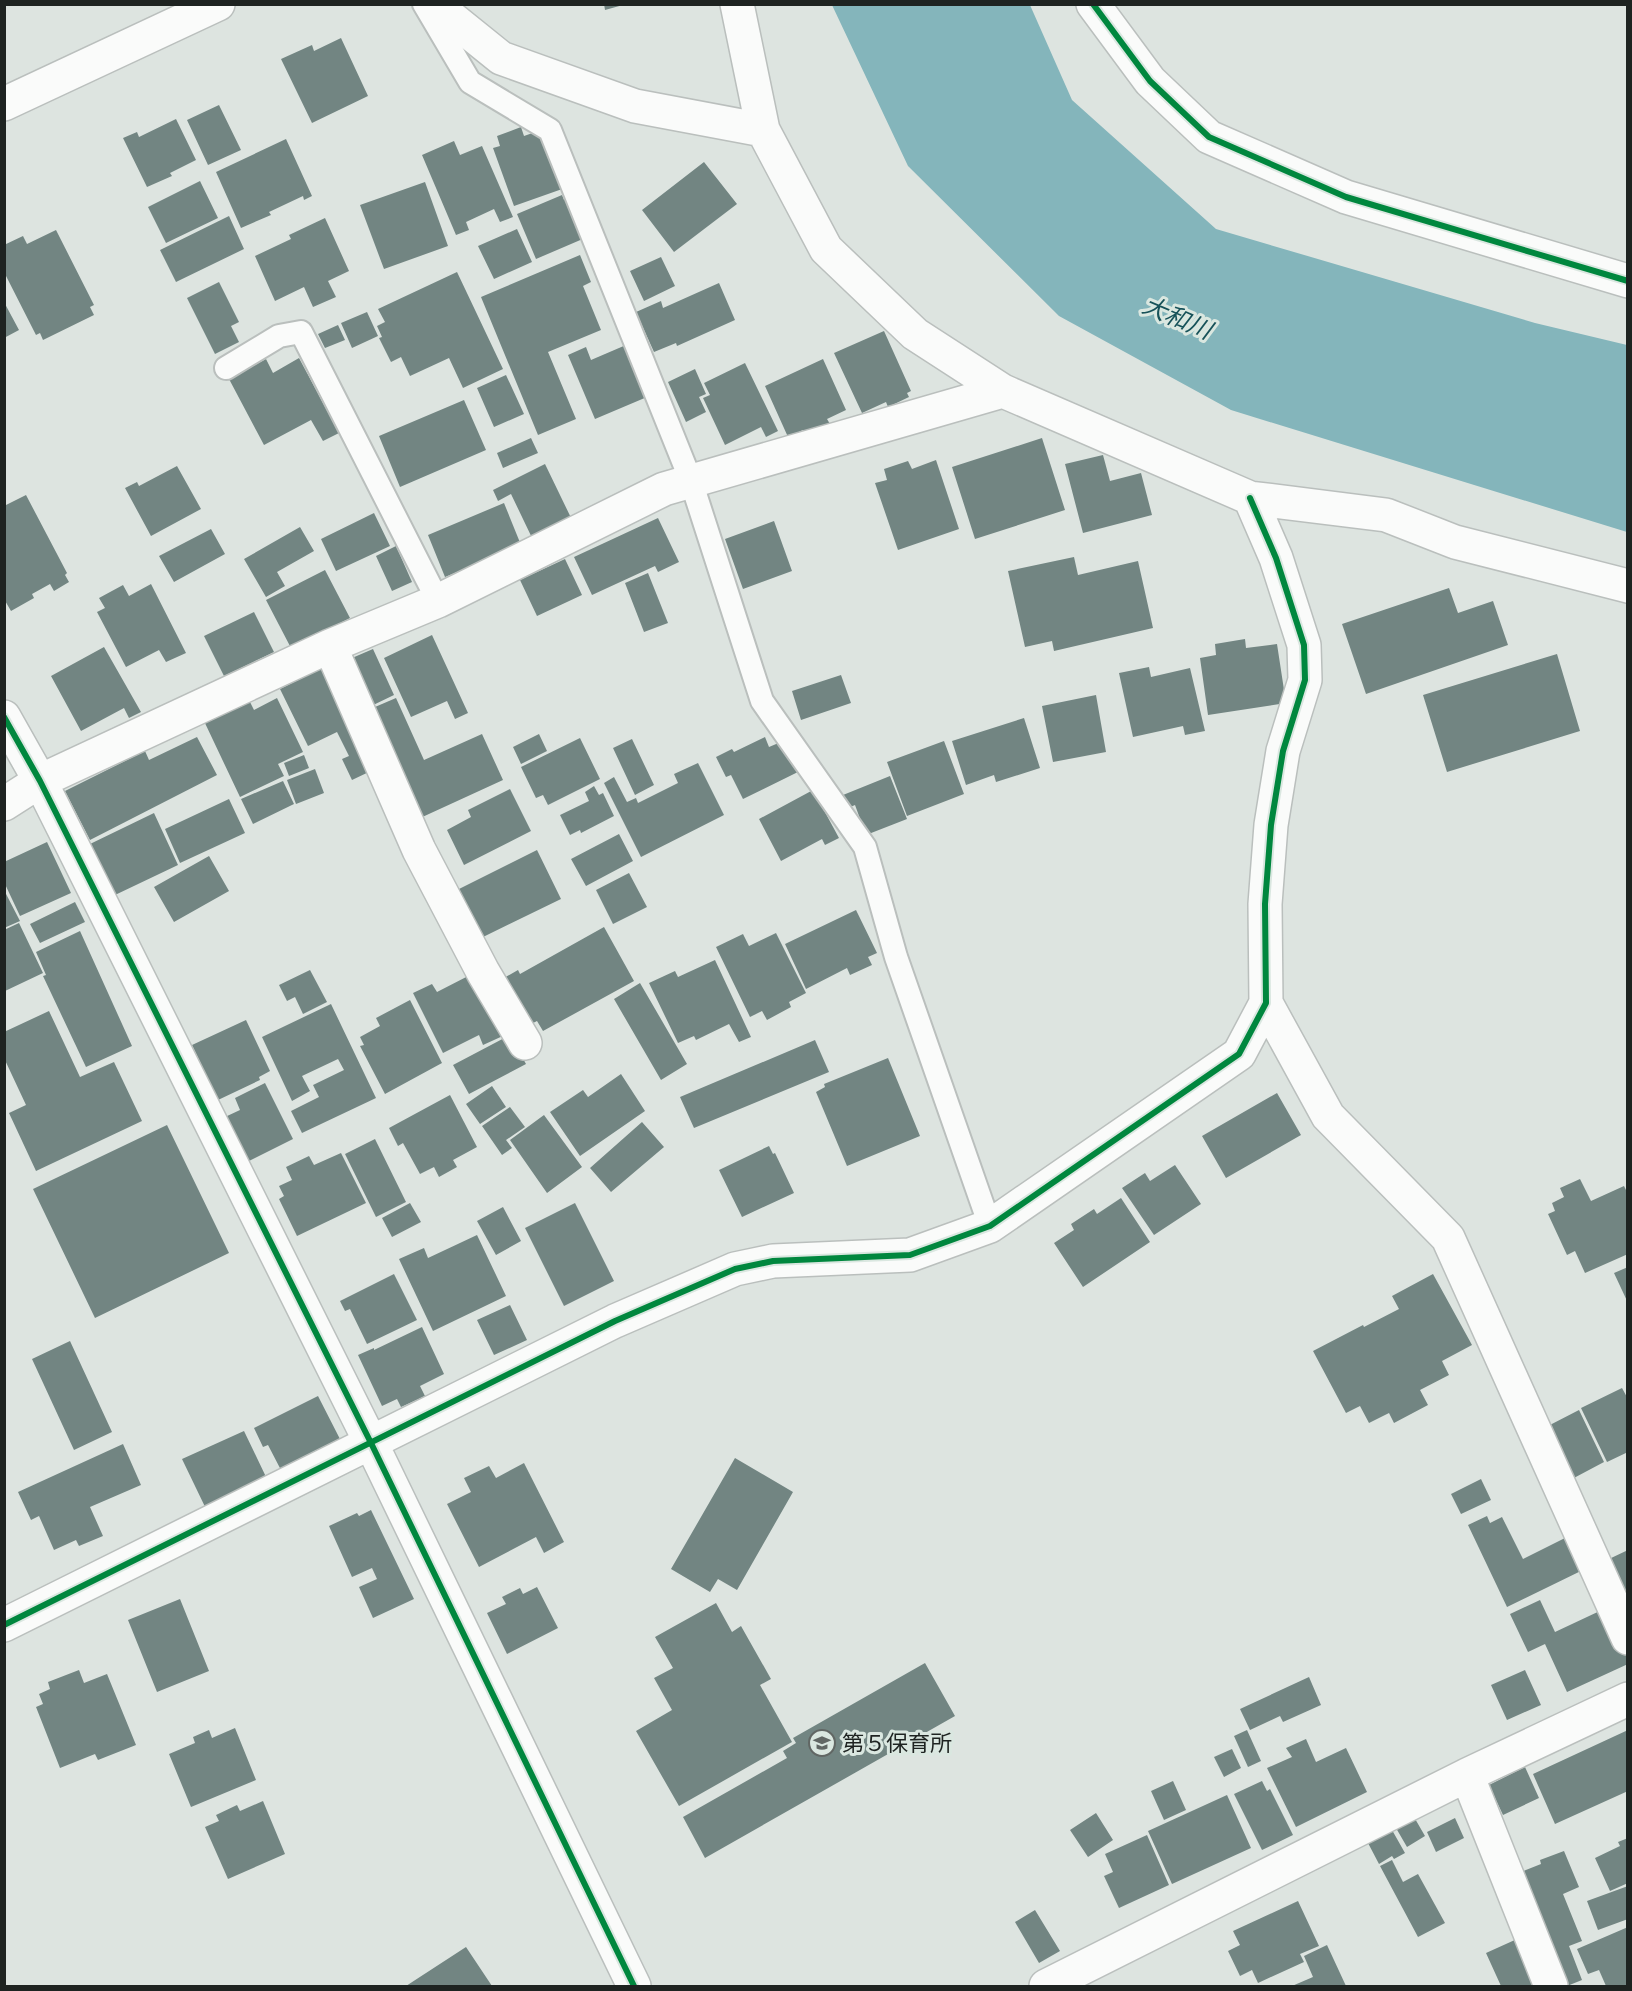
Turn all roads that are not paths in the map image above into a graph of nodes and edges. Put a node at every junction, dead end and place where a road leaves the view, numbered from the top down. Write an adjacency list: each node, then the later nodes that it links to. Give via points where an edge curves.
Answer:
1 (218, 4): 6 (street)
2 (424, 4): 11 (lane, via 470,82 550,130)
3 (434, 4): 7 (street, via 501,58 635,106)
4 (738, 4): 7 (street)
5 (1093, 4): 8 (street, via 1150,81 1209,137 1346,197)
6 (4, 105)
7 (763, 130): 10 (street, via 826,249 915,334)
8 (1628, 281)
9 (226, 368): 14 (lane, via 279,336 301,332)
10 (1003, 390): 11 (street); 12 (street)
11 (691, 481): 14 (street, via 664,489); 21 (lane, via 762,701 865,848 896,957)
12 (1250, 498): 13 (street, via 1386,515 1455,542); 19 (street, via 1276,558 1304,645 1305,680 1283,751 1271,825 1265,904)
13 (1628, 586)
14 (438, 601): 15 (street)
15 (330, 646): 17 (street); 20 (street, via 419,850)
16 (4, 717): 17 (street)
17 (40, 781): 18 (street); 22 (street)
18 (4, 804)
19 (1266, 1003): 21 (street, via 1239,1054); 24 (street, via 1328,1116 1448,1238)
20 (525, 1043)
21 (990, 1226): 22 (street, via 910,1256 773,1261 735,1269 615,1321)
22 (371, 1443): 23 (street); 27 (street)
23 (4, 1625)
24 (1628, 1638)
25 (1628, 1699): 26 (street)
26 (1467, 1775): 28 (street); 29 (street)
27 (634, 1986)
28 (1046, 1986)
29 (1551, 1986)

